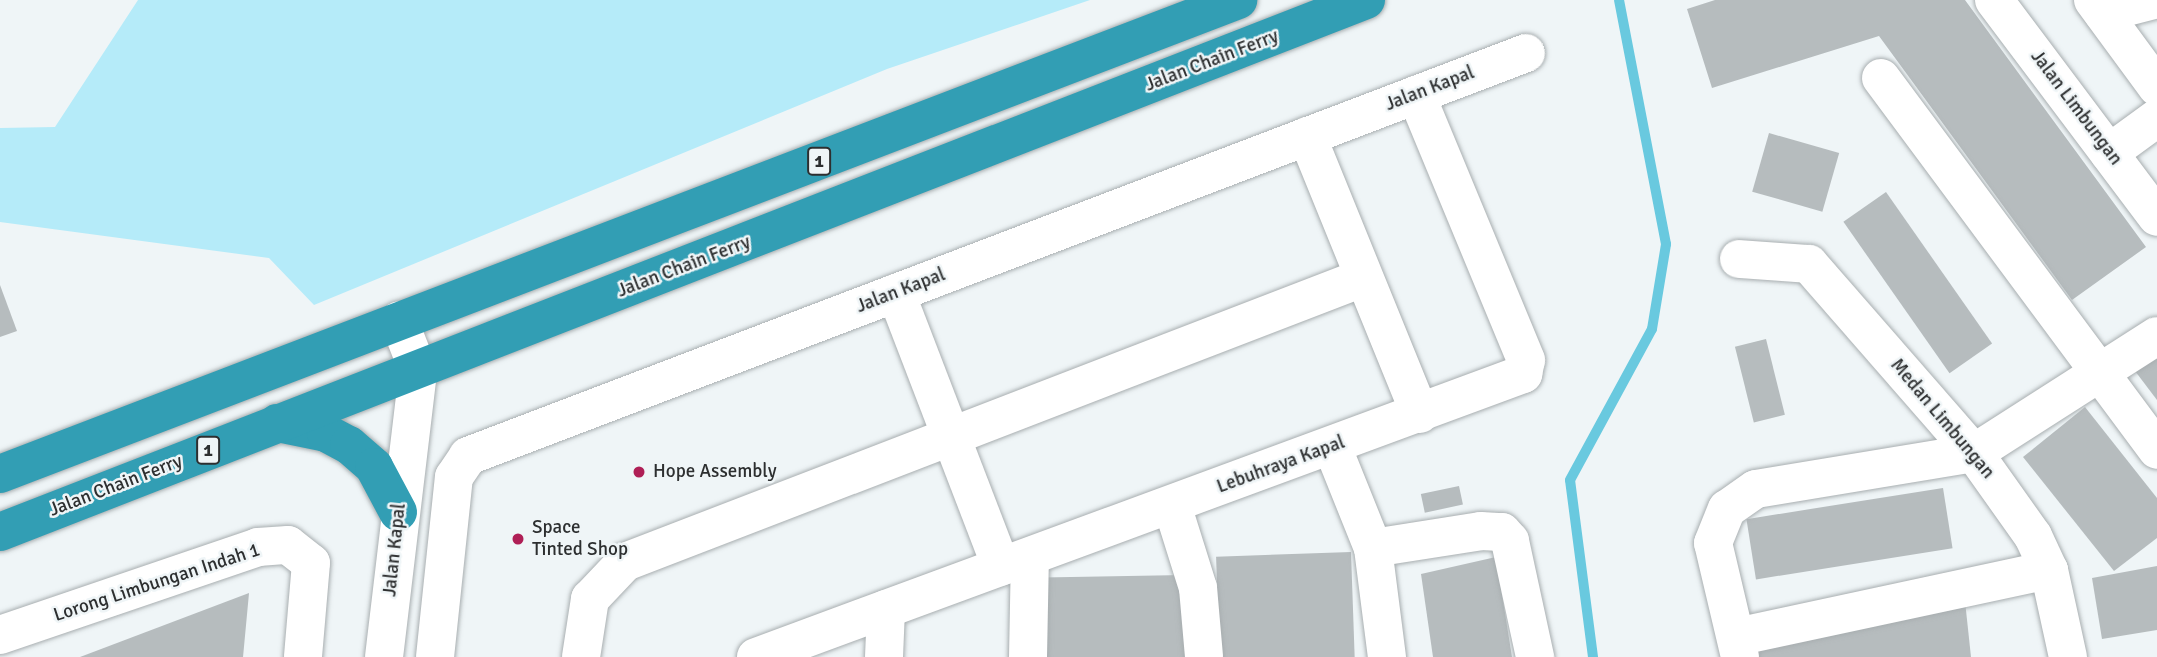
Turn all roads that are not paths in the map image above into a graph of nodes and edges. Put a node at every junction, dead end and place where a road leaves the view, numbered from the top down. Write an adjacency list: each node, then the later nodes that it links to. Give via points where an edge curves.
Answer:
1 (1238, 0): 17 (highway, 1)
2 (1367, 0): 19 (highway, Jalan Chain Ferry / 1)
3 (1994, 0): 12 (street, Jalan Limbungan)
4 (2154, 0): 5 (street)
5 (2098, 6): 8 (street)
6 (1526, 53): 9 (street, Jalan Kapal)
7 (1881, 78): 20 (street)
8 (2157, 87)
9 (1416, 95): 11 (street, Jalan Kapal); 21 (street, Lebuhraya Kapal, via 1526,359 1523,374)
10 (2157, 118): 12 (street)
11 (1307, 136): 15 (street); 16 (street, Jalan Kapal)
12 (2109, 153): 13 (street, Jalan Limbungan)
13 (2157, 217)
14 (1739, 259): 26 (street, Medan Limbungan, via 1810,264)
15 (1362, 278): 21 (street); 23 (street)
16 (896, 293): 23 (street); 39 (street, Jalan Kapal, via 468,456 454,477)
17 (399, 321): 19 (street, Jalan Kapal); 27 (highway, 1)
18 (2157, 336): 20 (street)
19 (418, 370): 22 (highway, Jalan Chain Ferry / 1); 29 (street, Jalan Kapal)
20 (2100, 373): 25 (street); 26 (street)
21 (1420, 414): 24 (street, Lebuhraya Kapal)
22 (277, 423): 29 (highway, via 326,433 349,446 374,467); 30 (highway, Jalan Chain Ferry / 1)
23 (954, 438): 32 (street); 40 (street, via 625,562 590,598)
24 (1332, 446): 28 (street, Lebuhraya Kapal); 31 (street)
25 (2157, 450)
26 (1974, 453): 33 (street, Medan Limbungan, via 2034,536); 36 (street, via 1756,489 1727,509 1713,543)
27 (0, 474)
28 (1172, 505): 32 (street, Lebuhraya Kapal); 44 (street, via 1198,588)
29 (398, 512): 38 (street, Jalan Kapal)
30 (0, 532)
31 (1373, 548): 45 (street); 46 (street, via 1502,533 1510,541)
32 (1016, 562): 34 (street, Lebuhraya Kapal); 43 (street)
33 (2049, 570): 36 (street); 47 (street, Medan Limbungan)
34 (886, 609): 41 (street, Lebuhraya Kapal); 42 (street)
35 (0, 635): 37 (street, Lorong Limbungan Indah 1, via 258,547 288,545 311,563)
36 (1738, 647)
37 (303, 657)
38 (384, 657)
39 (435, 657)
40 (581, 657)
41 (755, 657)
42 (884, 657)
43 (1028, 657)
44 (1204, 657)
45 (1387, 657)
46 (1535, 657)
47 (2068, 657)

